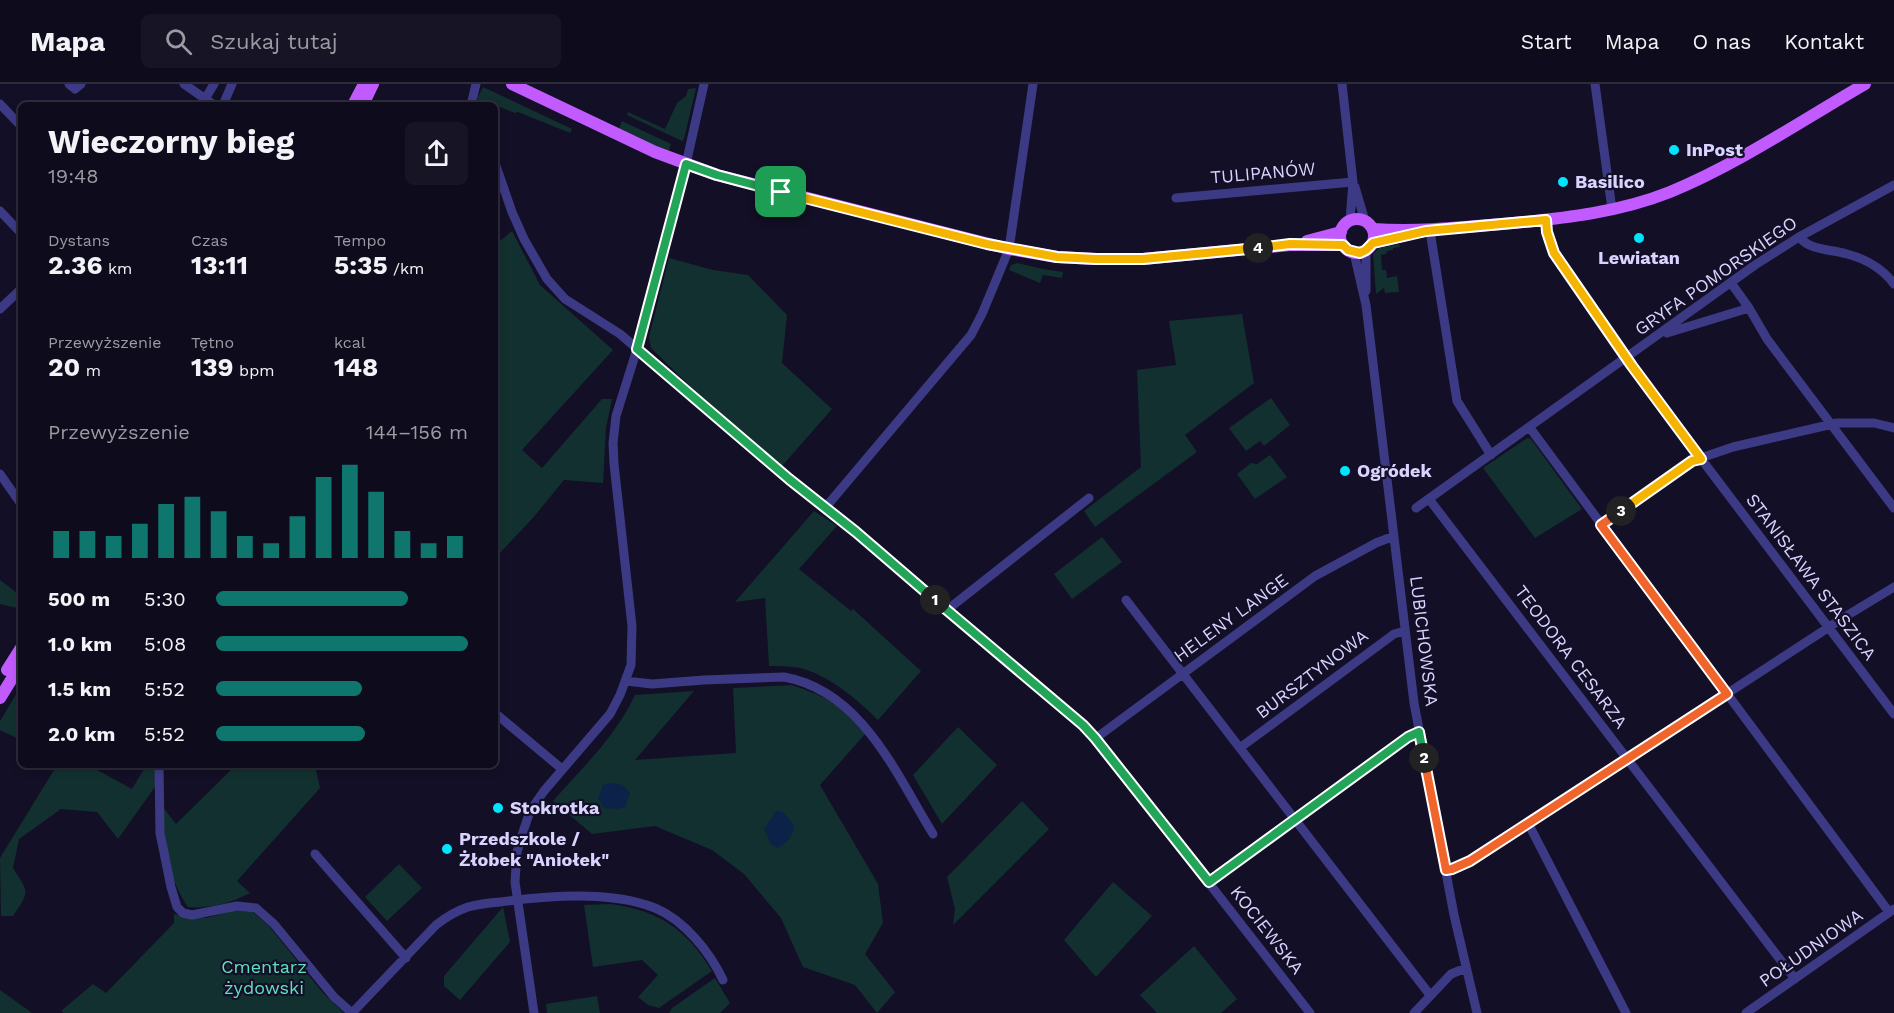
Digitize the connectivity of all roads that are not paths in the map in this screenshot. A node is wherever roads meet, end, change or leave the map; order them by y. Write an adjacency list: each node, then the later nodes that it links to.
1 (69, 84): 2 (street)
2 (81, 84)
3 (184, 84): 15 (street)
4 (214, 84): 15 (street)
5 (232, 84): 17 (street)
6 (364, 84): 18 (main road)
7 (373, 84): 19 (main road)
8 (476, 84): 20 (street)
9 (512, 84): 23 (main road)
10 (704, 84): 23 (street)
11 (1033, 84): 39 (street)
12 (1342, 84): 25 (street)
13 (1596, 84): 28 (street)
14 (1864, 84): 28 (main road)
15 (205, 99): 16 (street)
16 (209, 102)
17 (224, 102)
18 (355, 102)
19 (364, 102)
20 (472, 102)
21 (0, 104): 22 (street)
22 (18, 123)
23 (686, 164): 39 (main road); 48 (street)
24 (498, 171): 48 (street, KOCIEWSKA)
25 (1353, 182): 27 (street, TULIPANÓW); 30 (street); 32 (street)
26 (1894, 185): 36 (street, GRYFA POMORSKIEGO)
27 (1176, 198)
28 (1612, 209): 31 (main road)
29 (2, 214): 33 (street)
30 (1350, 220): 32 (main road); 35 (main road)
31 (1546, 220): 34 (main road); 49 (street, STANISŁAWA STASZICA)
32 (1369, 225): 34 (main road); 38 (main road)
33 (18, 230)
34 (1428, 231): 38 (main road); 53 (street)
35 (1341, 232): 37 (main road); 40 (main road)
36 (1799, 237): 41 (street, GRYFA POMORSKIEGO); 42 (street)
37 (1290, 244): 39 (main road); 40 (main road)
38 (1370, 247): 40 (main road); 44 (street, LUBICHOWSKA)
39 (1009, 249): 59 (street)
40 (1348, 249): 44 (street, LUBICHOWSKA)
41 (1731, 283): 45 (street); 47 (street, GRYFA POMORSKIEGO)
42 (1894, 284)
43 (18, 292): 46 (street)
44 (1366, 305): 63 (street, LUBICHOWSKA)
45 (1749, 308): 47 (street); 50 (street)
46 (0, 309)
47 (1659, 335): 49 (street, GRYFA POMORSKIEGO)
48 (637, 349): 59 (street, KOCIEWSKA); 72 (street)
49 (1627, 358): 51 (street, GRYFA POMORSKIEGO); 54 (street, STANISŁAWA STASZICA)
50 (1832, 424): 52 (street); 54 (street); 61 (street)
51 (1530, 428): 53 (street, GRYFA POMORSKIEGO); 62 (street)
52 (1894, 428)
53 (1491, 455): 57 (street, GRYFA POMORSKIEGO)
54 (1701, 459): 62 (street); 67 (street, STANISŁAWA STASZICA)
55 (0, 474): 58 (street)
56 (1089, 498): 66 (street)
57 (1429, 499): 60 (street, GRYFA POMORSKIEGO); 81 (street, TEODORA CESARZA)
58 (18, 500)
59 (825, 508): 66 (street, KOCIEWSKA)
60 (1416, 508)
61 (1894, 508)
62 (1601, 525): 74 (street)
63 (1394, 537): 68 (street, LUBICHOWSKA); 71 (street, HELENY LANGE)
64 (1894, 587): 67 (street)
65 (1126, 600): 71 (street)
66 (947, 610): 79 (street, KOCIEWSKA)
67 (1828, 627): 74 (street); 76 (street, STANISŁAWA STASZICA)
68 (1405, 631): 78 (street, LUBICHOWSKA); 80 (street, BURSZTYNOWA)
69 (18, 653): 73 (main road)
70 (18, 669): 75 (main road)
71 (1183, 673): 79 (street, HELENY LANGE); 80 (street)
72 (627, 681): 83 (street); 86 (street)
73 (0, 682)
74 (1727, 694): 81 (street); 91 (street)
75 (0, 698)
76 (1894, 714)
77 (498, 716): 83 (street)
78 (1419, 732): 84 (street); 88 (street, LUBICHOWSKA)
79 (1095, 738): 89 (street, KOCIEWSKA)
80 (1241, 747): 84 (street)
81 (1627, 758): 85 (street); 94 (street, TEODORA CESARZA)
82 (159, 768): 97 (street)
83 (562, 769): 90 (street)
84 (1295, 820): 89 (street); 96 (street)
85 (1528, 824): 88 (street); 102 (street)
86 (933, 834)
87 (315, 854): 92 (street)
88 (1446, 870): 93 (street, LUBICHOWSKA)
89 (1209, 882): 99 (street, KOCIEWSKA)
90 (518, 899): 92 (street); 95 (street); 98 (street)
91 (1892, 910): 94 (street, POŁUDNIOWA)
92 (406, 958): 97 (street)
93 (1466, 968): 96 (street); 101 (street, LUBICHOWSKA)
94 (1795, 979): 103 (street, POŁUDNIOWA)
95 (723, 980)
96 (1430, 995): 100 (street)
97 (352, 1013)
98 (534, 1013)
99 (1310, 1013)
100 (1414, 1013)
101 (1477, 1013)
102 (1626, 1013)
103 (1746, 1013)

